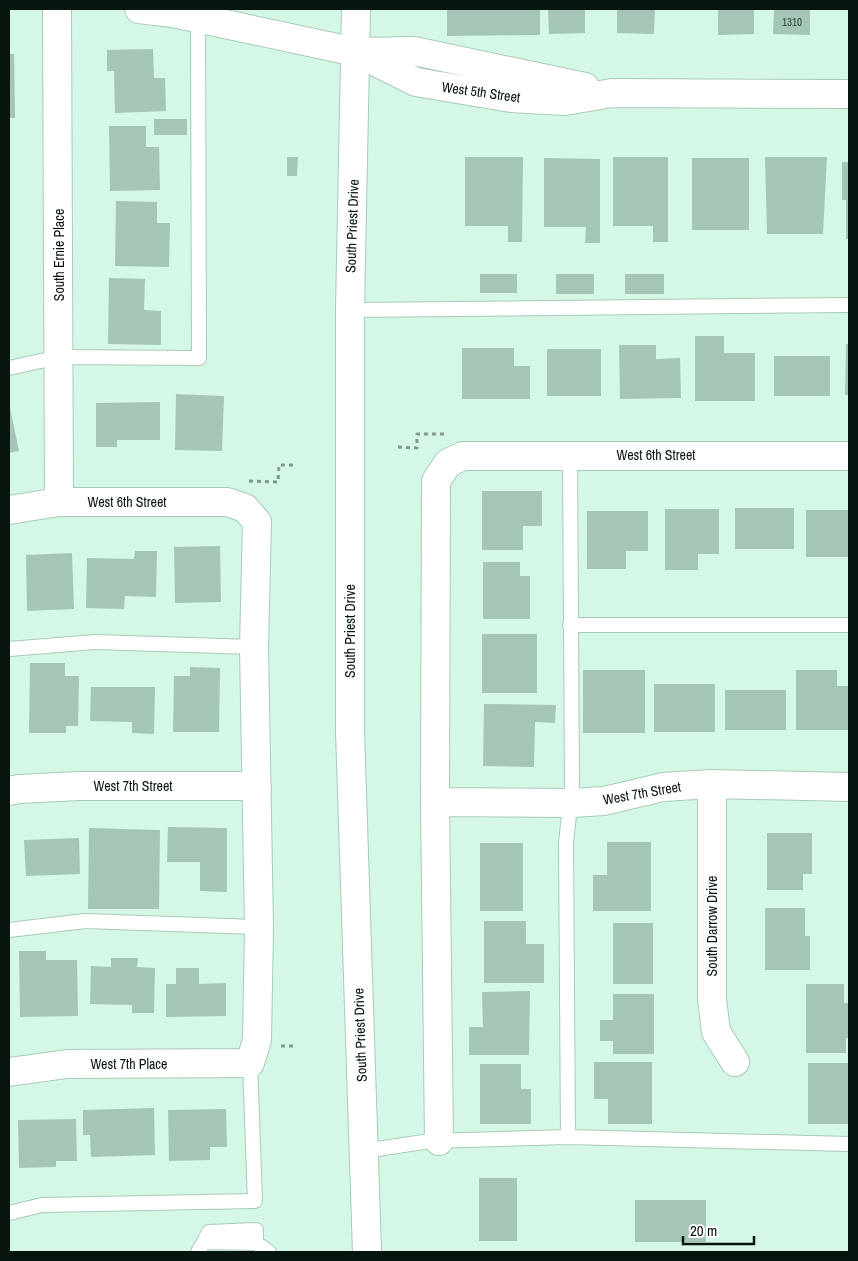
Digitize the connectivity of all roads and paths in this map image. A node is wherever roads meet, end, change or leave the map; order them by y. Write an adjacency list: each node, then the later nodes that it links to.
1 (57, 9): 9 (street, South Ernie Place)
2 (139, 9): 4 (street, West 5th Street)
3 (356, 9): 5 (street, South Priest Drive)
4 (198, 18): 5 (street, West 5th Street); 9 (lane)
5 (356, 52): 6 (street, West 5th Street); 8 (street, South Priest Drive)
6 (849, 94)
7 (849, 305): 8 (lane)
8 (350, 310): 37 (street, South Priest Drive)
9 (59, 357): 10 (lane); 17 (street, South Ernie Place)
10 (9, 368)
11 (457, 445): 12 (path); 13 (street, West 6th Street); 27 (street)
12 (398, 448)
13 (570, 455): 14 (street, West 6th Street); 19 (lane)
14 (849, 456)
15 (293, 465): 16 (path)
16 (240, 480)
17 (59, 502): 18 (street, West 6th Street); 21 (street, West 6th Street)
18 (9, 510)
19 (570, 625): 20 (lane); 28 (lane)
20 (849, 625)
21 (254, 647): 22 (lane); 24 (street)
22 (9, 649)
23 (712, 784): 26 (street, West 7th Street); 28 (street, West 7th Street); 31 (street, South Darrow Drive)
24 (257, 786): 25 (street, West 7th Street); 29 (street)
25 (9, 791)
26 (848, 792)
27 (435, 802): 28 (street, West 7th Street); 35 (street)
28 (572, 803): 34 (lane)
29 (259, 927): 30 (lane); 32 (street)
30 (9, 930)
31 (735, 1062)
32 (250, 1063): 33 (street, West 7th Place); 38 (lane)
33 (9, 1072)
34 (568, 1137): 35 (lane); 36 (lane)
35 (439, 1141): 37 (lane)
36 (849, 1144)
37 (364, 1151): 41 (street, South Priest Drive)
38 (9, 1213)
39 (201, 1247): 40 (lane)
40 (269, 1252)
41 (368, 1252)

